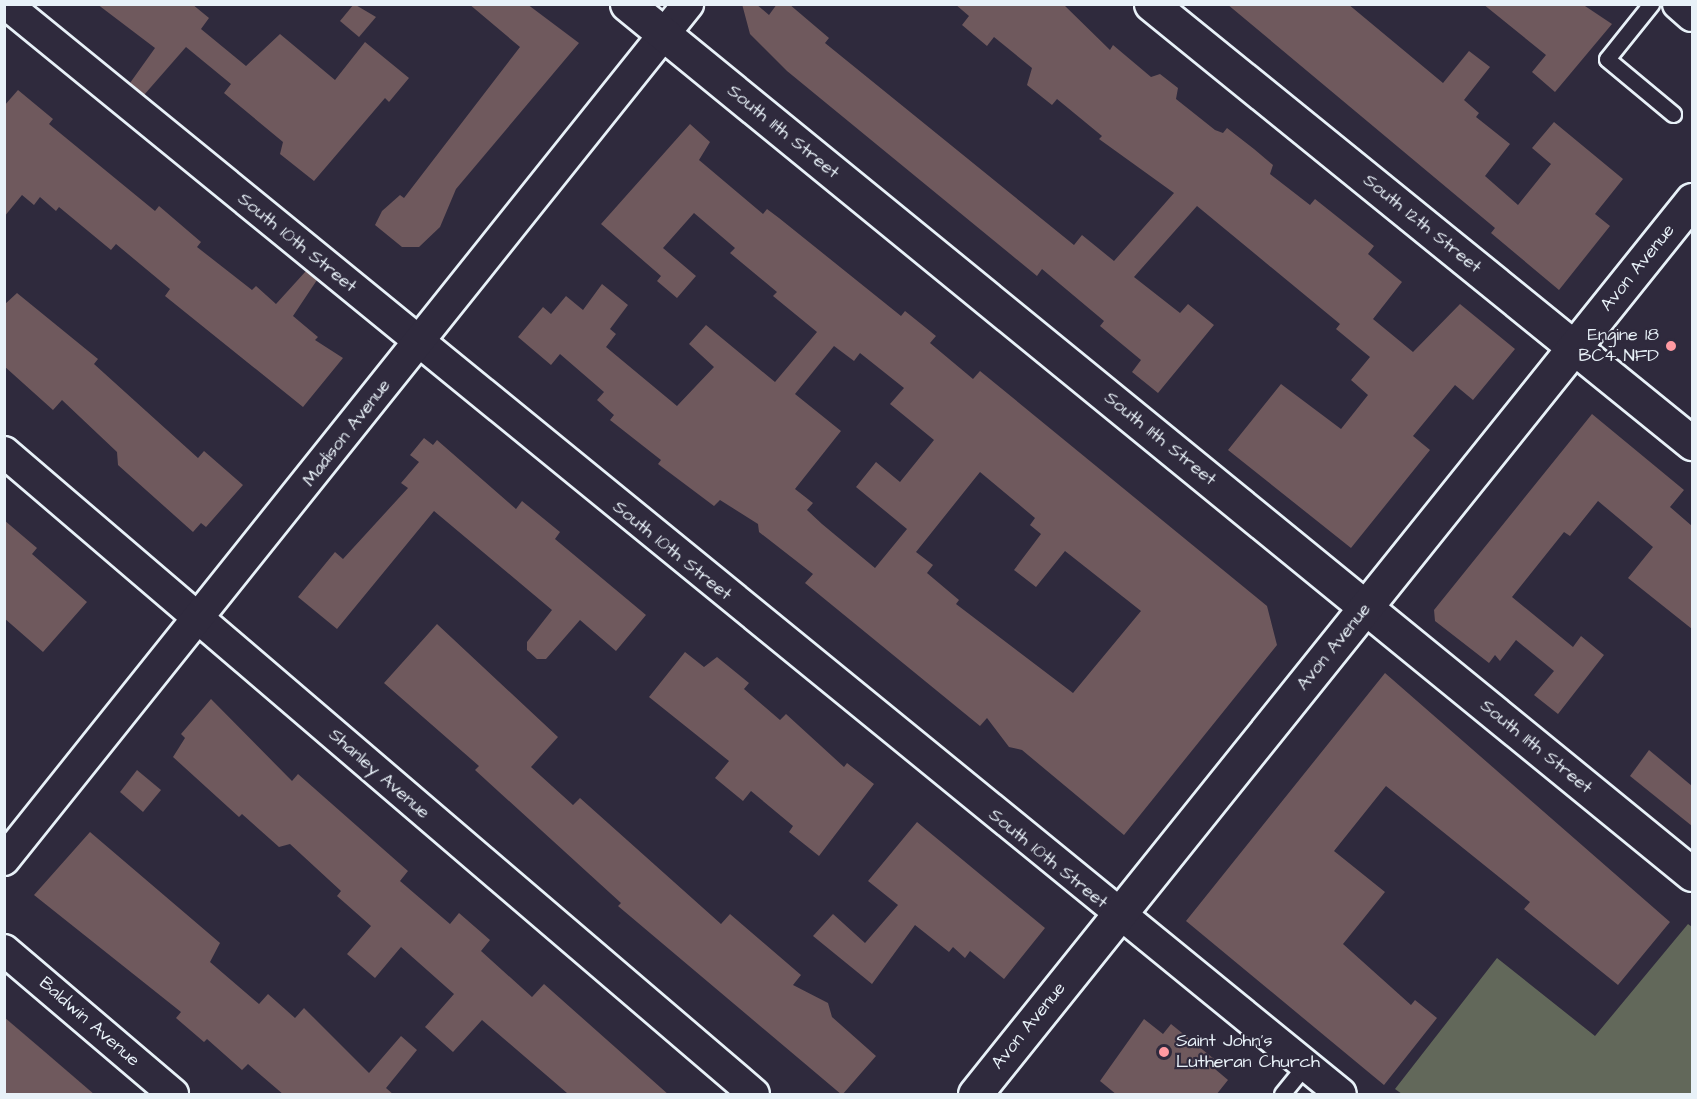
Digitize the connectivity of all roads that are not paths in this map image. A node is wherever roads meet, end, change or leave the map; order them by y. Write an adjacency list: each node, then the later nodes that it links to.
1 (6, 4): 11 (street, South 10th Street)
2 (627, 4): 8 (street, South 11th Street)
3 (688, 4): 8 (street, Madison Avenue)
4 (1151, 4): 12 (street, South 12th Street)
5 (1651, 4): 9 (lane)
6 (1678, 4): 7 (street)
7 (1692, 16)
8 (664, 35): 11 (street, Madison Avenue); 15 (street, South 11th Street)
9 (1673, 114)
10 (1692, 200): 12 (street, Avon Avenue)
11 (418, 342): 16 (street, Madison Avenue); 19 (street, South 10th Street)
12 (1574, 347): 13 (street, South 12th Street); 15 (street, Avon Avenue)
13 (1692, 443)
14 (4, 452): 16 (street, Shanley Avenue)
15 (1366, 607): 18 (street, South 11th Street); 19 (street, Avon Avenue)
16 (198, 619): 17 (street, Madison Avenue); 23 (street, Shanley Avenue)
17 (4, 860)
18 (1692, 874)
19 (1118, 916): 21 (street, South 10th Street); 24 (street, Avon Avenue)
20 (4, 950): 22 (street, Baldwin Avenue)
21 (1305, 1066): 25 (lane); 26 (street, South 10th Street)
22 (173, 1095)
23 (754, 1095)
24 (975, 1095)
25 (1282, 1095)
26 (1341, 1095)

